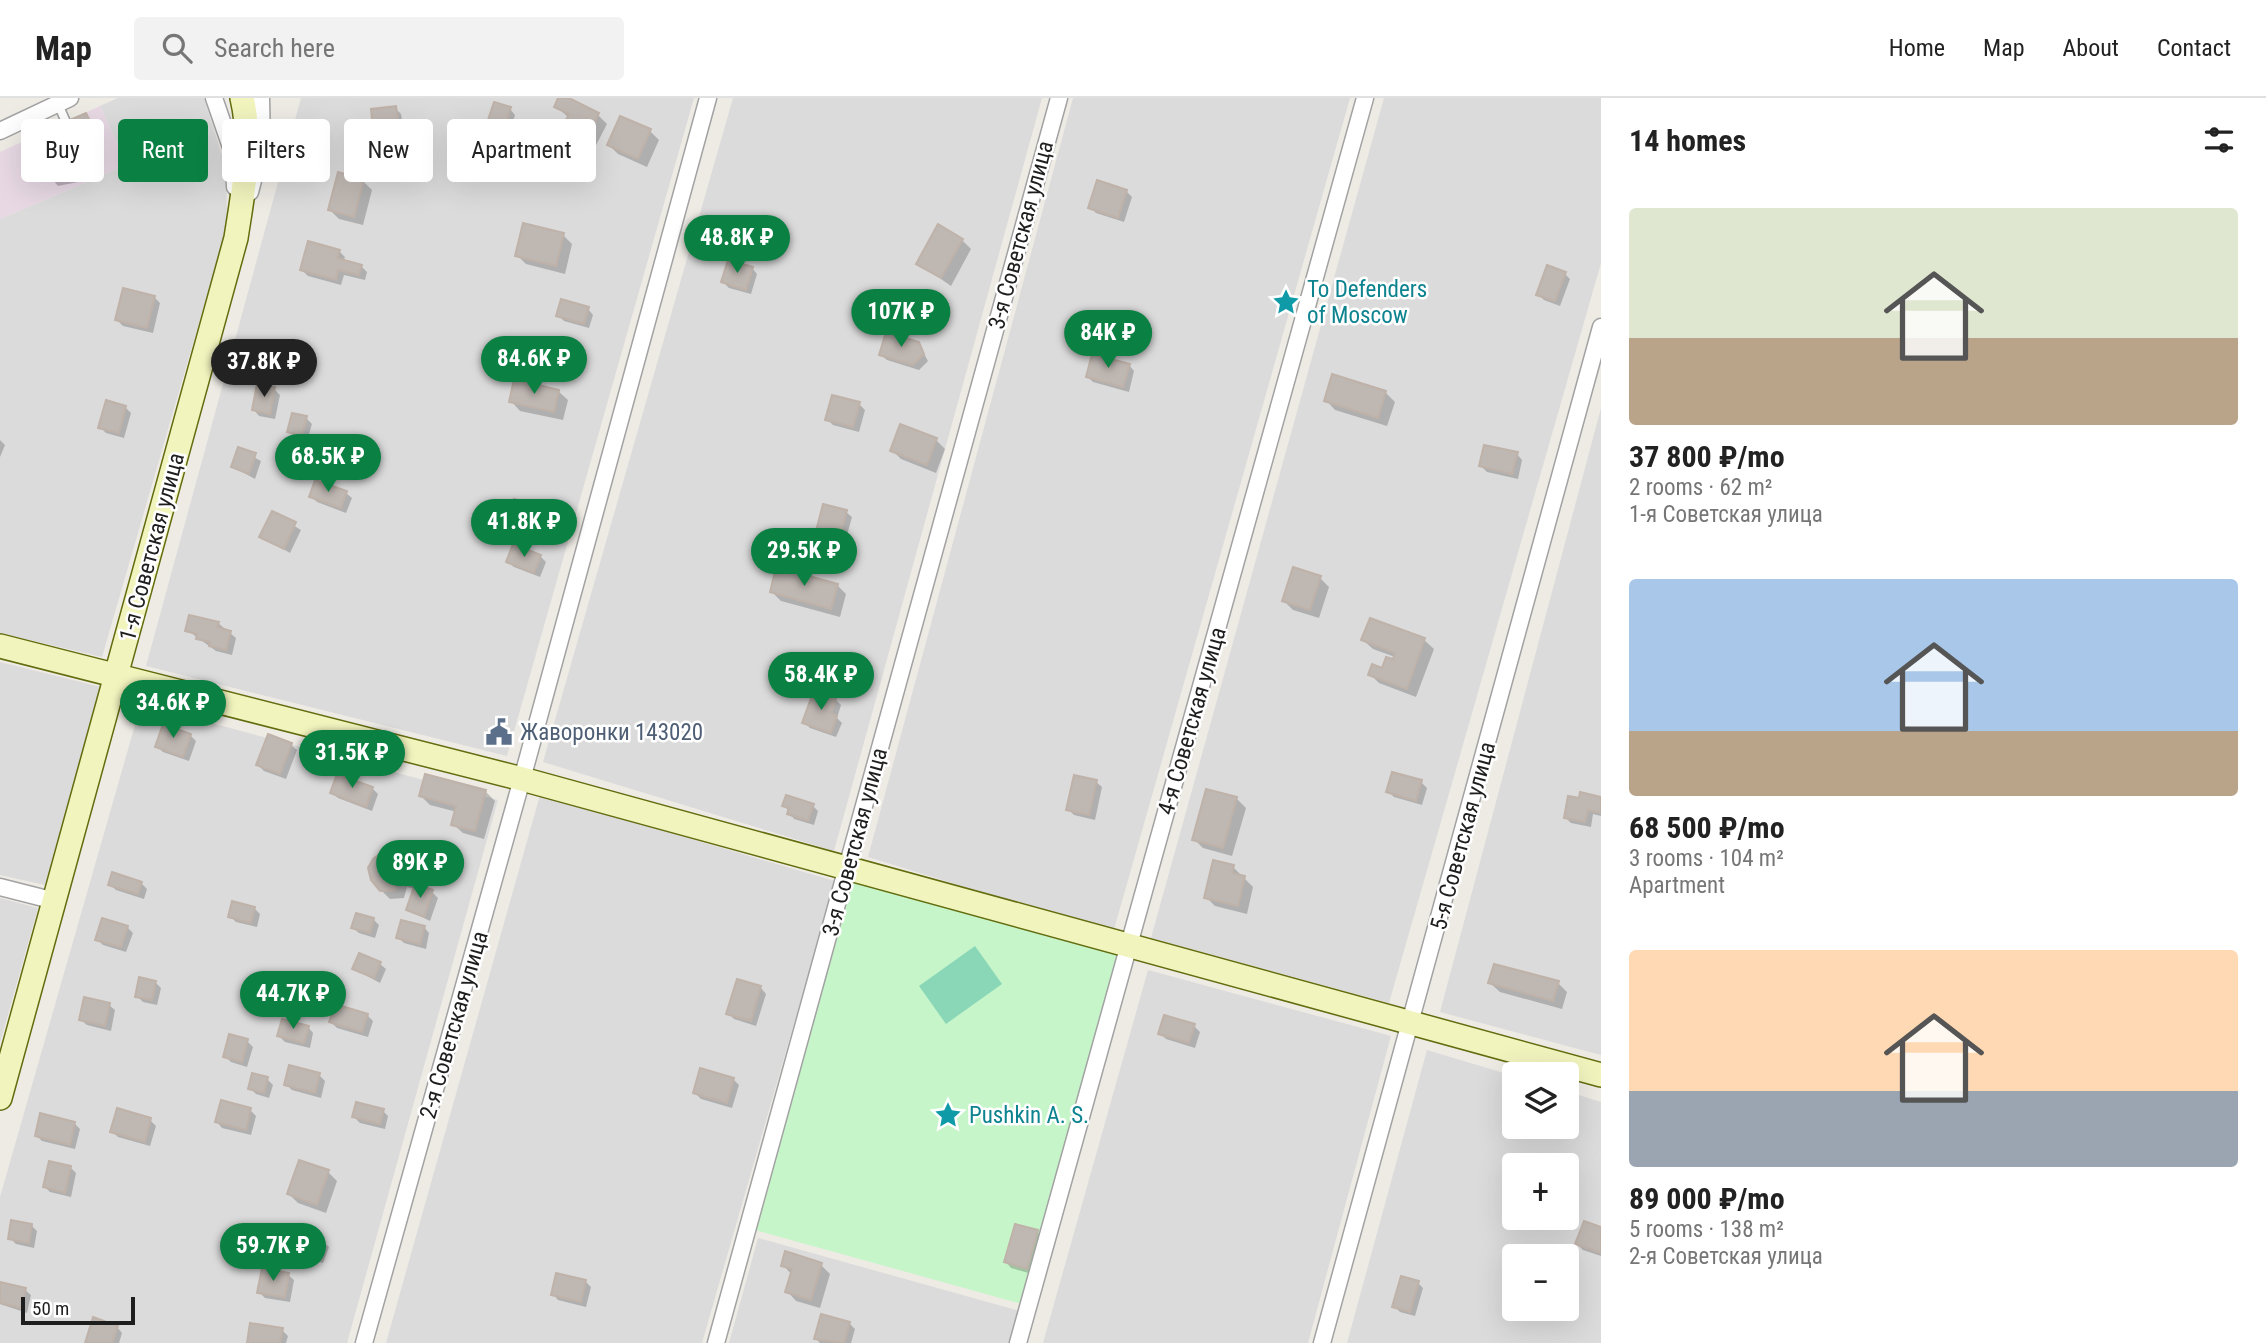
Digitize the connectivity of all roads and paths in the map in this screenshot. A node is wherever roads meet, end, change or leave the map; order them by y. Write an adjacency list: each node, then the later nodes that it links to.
1 (214, 98): 10 (street)
2 (242, 98): 10 (street, 1-я Советская улица)
3 (261, 98): 10 (street)
4 (708, 98): 14 (street, 2-я Советская улица)
5 (1059, 98): 15 (street, 3-я Советская улица)
6 (1365, 98): 18 (street, 4-я Советская улица)
7 (64, 101): 8 (lane); 9 (street)
8 (69, 119)
9 (0, 131)
10 (236, 238): 13 (street, 1-я Советская улица)
11 (1601, 327): 19 (street, 5-я Советская улица)
12 (0, 646): 13 (street)
13 (117, 676): 14 (street); 17 (street, 1-я Советская улица)
14 (523, 779): 15 (street); 22 (street, 2-я Советская улица)
15 (848, 871): 18 (street); 23 (street, 3-я Советская улица)
16 (0, 887): 17 (street)
17 (55, 901): 21 (street, 1-я Советская улица)
18 (1129, 947): 19 (street); 24 (street, 4-я Советская улица)
19 (1412, 1024): 20 (street); 25 (street, 5-я Советская улица)
20 (1601, 1075)
21 (0, 1098)
22 (364, 1343)
23 (716, 1343)
24 (1018, 1343)
25 (1322, 1343)

